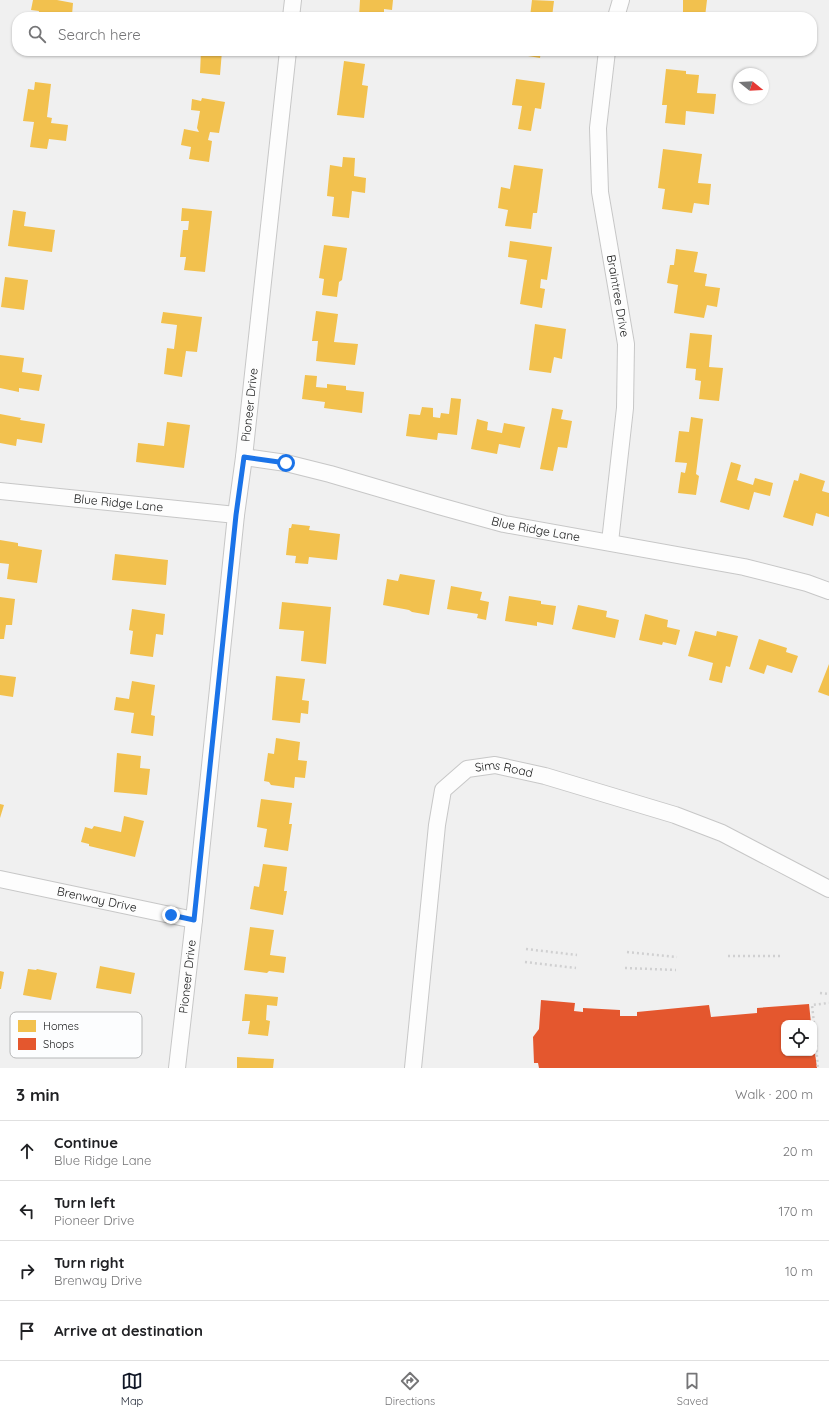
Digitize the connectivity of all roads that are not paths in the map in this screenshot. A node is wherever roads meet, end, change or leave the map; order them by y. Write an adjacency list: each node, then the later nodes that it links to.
1 (293, 0): 3 (street)
2 (621, 0): 4 (street)
3 (292, 12)
4 (617, 12)
5 (287, 56): 7 (street, Pioneer Drive)
6 (606, 56): 10 (street, Braintree Drive)
7 (244, 457): 9 (street, Pioneer Drive); 10 (street, Blue Ridge Lane)
8 (0, 491): 9 (street, Blue Ridge Lane)
9 (236, 515): 14 (street, Pioneer Drive)
10 (610, 542): 11 (street, Blue Ridge Lane)
11 (829, 591)
12 (0, 879): 14 (street, Brenway Drive)
13 (829, 889): 16 (street, Sims Road)
14 (194, 920): 15 (street, Pioneer Drive)
15 (177, 1068)
16 (413, 1068)

